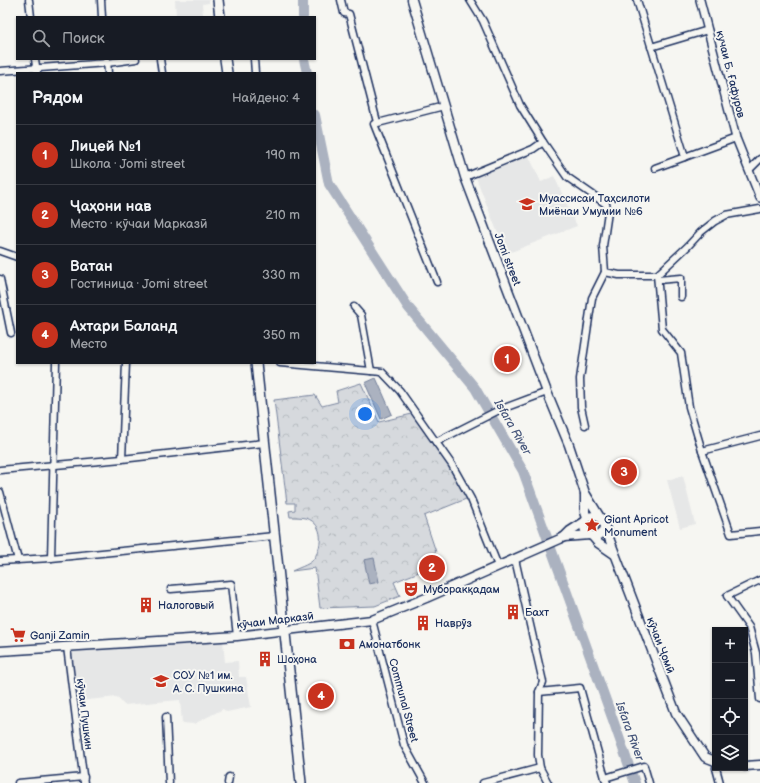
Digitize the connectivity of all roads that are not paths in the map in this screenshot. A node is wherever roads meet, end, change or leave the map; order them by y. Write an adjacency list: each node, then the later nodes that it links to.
1 (29, 0): 9 (street)
2 (101, 0): 10 (street)
3 (218, 0): 11 (main road)
4 (341, 0): 27 (street)
5 (412, 0): 26 (main road, Jomi street)
6 (470, 0): 29 (street)
7 (637, 0): 13 (street)
8 (700, 0): 12 (street, кучаи Б. Ғафуров)
9 (31, 16)
10 (102, 16)
11 (220, 16)
12 (708, 30): 13 (street); 28 (street, кучаи Б. Ғафуров)
13 (651, 47): 30 (street)
14 (35, 60): 21 (street)
15 (122, 60): 19 (street)
16 (160, 60): 23 (street)
17 (225, 60): 24 (main road)
18 (254, 60): 25 (street)
19 (107, 61): 21 (street); 22 (street)
20 (0, 71): 21 (street)
21 (36, 71)
22 (108, 72)
23 (162, 72)
24 (226, 72)
25 (255, 72)
26 (444, 106): 27 (street); 34 (main road, Jomi street)
27 (377, 122): 42 (street)
28 (736, 138): 30 (street); 33 (street, кучаи Б. Ғафуров)
29 (543, 142): 34 (street); 39 (street)
30 (685, 157): 32 (street)
31 (760, 159): 33 (street)
32 (655, 168)
33 (749, 170): 35 (street, кучаи Б. Ғафуров)
34 (465, 177): 51 (main road, Jomi street)
35 (760, 196)
36 (760, 209): 40 (street)
37 (0, 251): 38 (street)
38 (16, 257)
39 (605, 272): 40 (street); 52 (street)
40 (657, 278): 43 (street); 56 (street)
41 (0, 281): 45 (street)
42 (437, 282)
43 (681, 297)
44 (354, 306): 50 (street)
45 (11, 333)
46 (56, 364): 58 (street)
47 (126, 364): 57 (street)
48 (256, 364): 55 (main road)
49 (306, 364): 50 (street)
50 (371, 371): 54 (street)
51 (547, 392): 54 (street); 61 (main road, Jomi street)
52 (585, 425)
53 (760, 436): 56 (street)
54 (436, 442): 73 (street)
55 (264, 443): 57 (street); 66 (main road)
56 (702, 451): 64 (street)
57 (122, 459): 58 (street)
58 (52, 465): 59 (street); 69 (street)
59 (0, 470)
60 (0, 492): 71 (street)
61 (585, 493): 62 (main road); 63 (main road, Jomi street)
62 (586, 520): 63 (main road); 65 (main road); 67 (main road)
63 (602, 522): 65 (main road); 68 (main road, кӯчаи Ҷомӣ)
64 (760, 531)
65 (591, 535): 67 (main road); 68 (main road)
66 (274, 536): 69 (street); 77 (main road)
67 (562, 538): 70 (main road, кӯчаи Марказӣ)
68 (615, 555): 84 (main road, кӯчаи Ҷомӣ)
69 (51, 558): 71 (street)
70 (515, 559): 73 (main road, кӯчаи Марказӣ); 81 (street)
71 (18, 560): 72 (street)
72 (0, 561)
73 (498, 566): 76 (main road, кӯчаи Марказӣ)
74 (760, 580): 82 (street)
75 (171, 589): 78 (street)
76 (372, 620): 77 (main road, кӯчаи Марказӣ); 94 (street, Communal Street)
77 (285, 629): 78 (main road, кӯчаи Марказӣ); 93 (main road)
78 (237, 636): 79 (main road, кӯчаи Марказӣ)
79 (67, 647): 80 (main road, кӯчаи Марказӣ); 90 (street, кӯчаи Пушкин)
80 (0, 651)
81 (539, 692): 87 (street); 89 (street)
82 (760, 699)
83 (166, 717): 92 (street)
84 (712, 760)
85 (760, 765): 86 (main road)
86 (748, 766)
87 (540, 768): 95 (street); 96 (street)
88 (717, 771): 98 (street)
89 (608, 779): 97 (street)
90 (84, 780): 91 (street)
91 (18, 783)
92 (169, 783)
93 (301, 783)
94 (424, 783)
95 (483, 783)
96 (548, 783)
97 (650, 783)
98 (720, 783)

